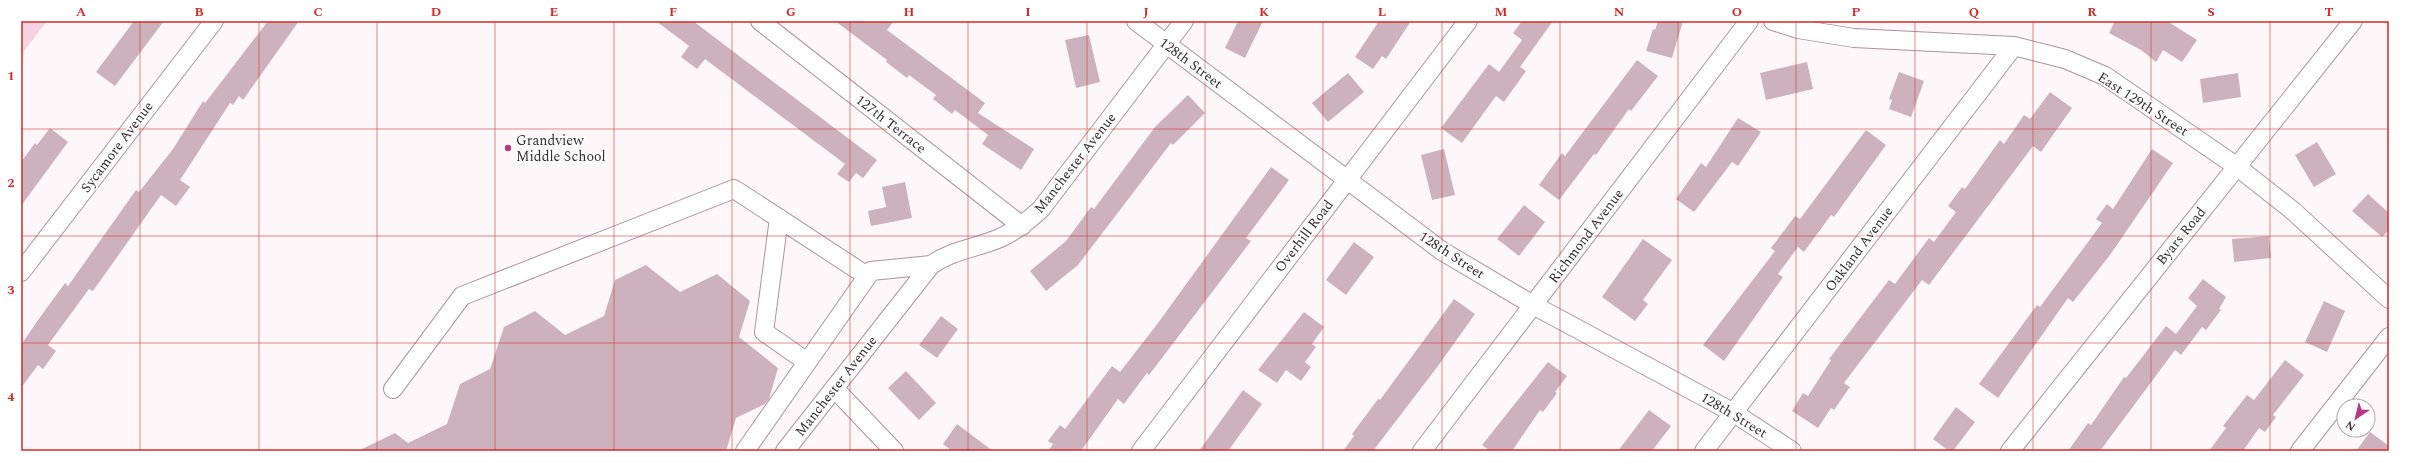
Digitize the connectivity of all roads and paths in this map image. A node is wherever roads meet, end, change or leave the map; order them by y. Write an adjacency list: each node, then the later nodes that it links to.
1 (214, 21): 16 (street, Sycamore Avenue)
2 (760, 21): 14 (street, 127th Terrace)
3 (1136, 21): 9 (street, 128th Street)
4 (1184, 21): 9 (street, Manchester Avenue)
5 (1468, 21): 12 (street, Overhill Road)
6 (1749, 21): 19 (street, Richmond Avenue)
7 (1773, 21): 10 (street, East 129th Street)
8 (2353, 21): 11 (street, Byars Road)
9 (1166, 44): 12 (street, 128th Street); 14 (street, Manchester Avenue)
10 (2014, 46): 11 (street, East 129th Street); 24 (street, Oakland Avenue)
11 (2236, 166): 18 (street, East 129th Street); 32 (street, Byars Road)
12 (1346, 181): 19 (street, 128th Street); 28 (street, Overhill Road)
13 (779, 218): 17 (street); 21 (street); 23 (street)
14 (1022, 226): 15 (street, Manchester Avenue)
15 (931, 265): 17 (street); 22 (street, Manchester Avenue)
16 (21, 272)
17 (867, 276): 21 (street)
18 (2389, 299)
19 (1533, 305): 24 (street, 128th Street); 29 (street, Richmond Avenue)
20 (2389, 337): 33 (street)
21 (807, 362): 25 (street)
22 (834, 388): 26 (street, Manchester Avenue); 27 (street)
23 (393, 389)
24 (1734, 413): 30 (street, Oakland Avenue); 31 (street, 128th Street)
25 (745, 451)
26 (785, 451)
27 (894, 451)
28 (1141, 451)
29 (1422, 451)
30 (1704, 451)
31 (1792, 451)
32 (2010, 451)
33 (2300, 451)

